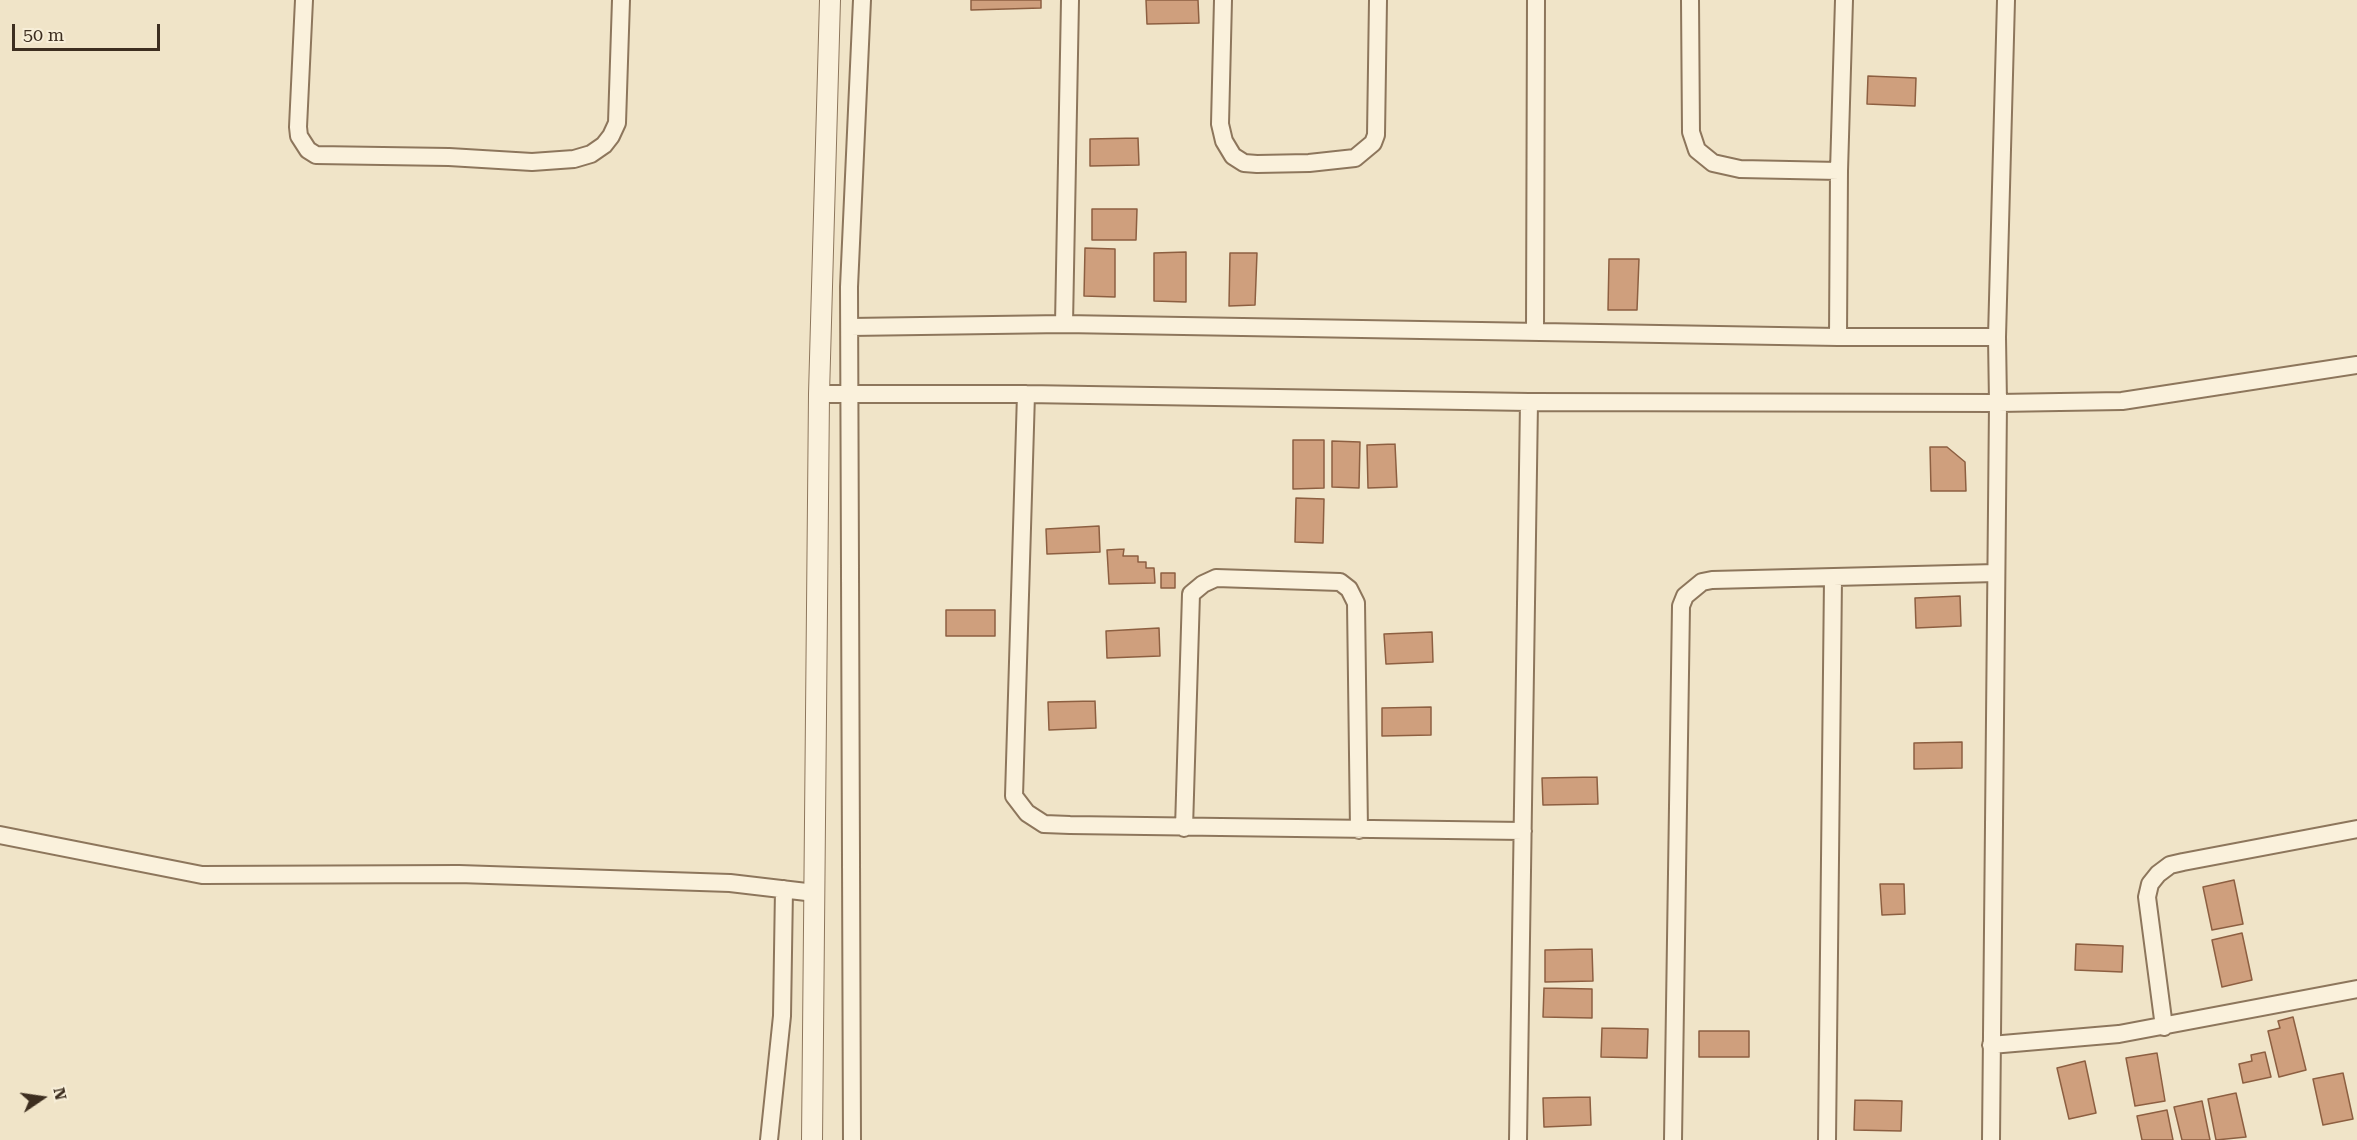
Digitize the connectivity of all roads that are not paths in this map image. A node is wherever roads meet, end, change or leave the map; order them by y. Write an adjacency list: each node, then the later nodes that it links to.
1 (304, 0): 2 (street)
2 (621, 0)
3 (830, 0): 20 (street)
4 (862, 0): 14 (street)
5 (1070, 0): 13 (street)
6 (1223, 0): 7 (street)
7 (1378, 0)
8 (1536, 0): 15 (street)
9 (1690, 0): 12 (street)
10 (1844, 0): 12 (street)
11 (2006, 0): 17 (street)
12 (1839, 171): 16 (street)
13 (1064, 324): 14 (street); 15 (street)
14 (850, 327): 19 (street)
15 (1535, 332): 16 (street)
16 (1838, 337): 17 (street)
17 (1997, 337): 23 (street)
18 (2357, 365): 23 (street)
19 (851, 393): 20 (street); 21 (street); 38 (street)
20 (819, 394): 32 (street)
21 (1026, 394): 22 (street); 26 (street)
22 (1529, 402): 23 (street); 29 (street)
23 (1998, 403): 24 (street)
24 (1996, 573): 25 (street); 35 (street)
25 (1833, 578): 40 (street); 41 (street)
26 (1184, 828): 28 (street); 28 (street)
27 (2357, 829): 34 (street)
28 (1359, 830): 29 (street)
29 (1523, 831): 39 (street)
30 (0, 835): 31 (street)
31 (784, 889): 32 (street); 36 (street)
32 (815, 893): 37 (street)
33 (2357, 989): 34 (street)
34 (2164, 1027): 35 (street)
35 (1991, 1045): 42 (street)
36 (770, 1140)
37 (812, 1140)
38 (852, 1140)
39 (1518, 1140)
40 (1672, 1140)
41 (1827, 1140)
42 (1991, 1140)

